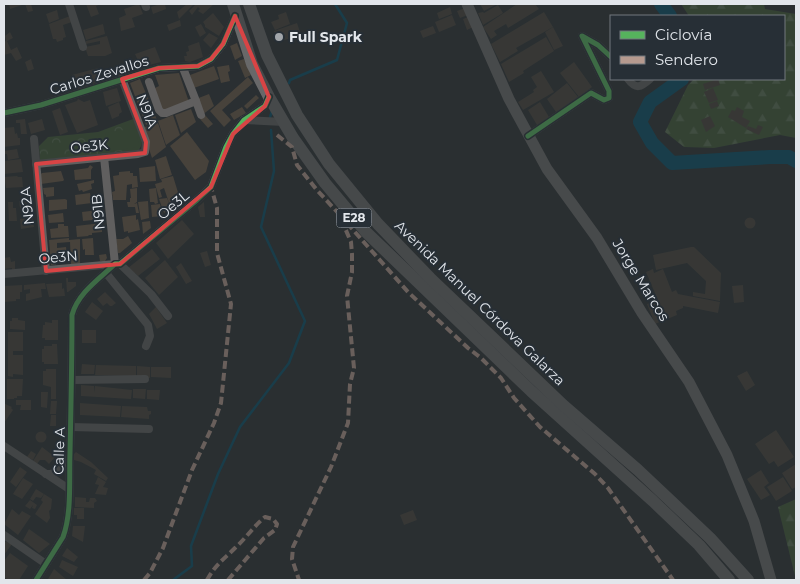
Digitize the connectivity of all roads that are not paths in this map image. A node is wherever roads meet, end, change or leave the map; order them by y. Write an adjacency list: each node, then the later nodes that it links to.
1 (70, 4): 5 (street)
2 (249, 4): 32 (main road, Avenida Manuel Córdova Galarza / E28)
3 (467, 4): 18 (main road, Jorge Marcos)
4 (234, 10): 7 (street, Carlos Zevallos); 12 (main road, Avenida Manuel Córdova Galarza / E28)
5 (83, 47)
6 (610, 56): 18 (street)
7 (182, 68): 8 (street, Carlos Zevallos); 13 (street)
8 (122, 79): 14 (street, Carlos Zevallos); 20 (street, N91A)
9 (629, 80): 10 (street)
10 (649, 80)
11 (149, 82): 13 (street)
12 (269, 97): 16 (street, Oe3L); 17 (main road, Avenida Manuel Córdova Galarza / E28)
13 (196, 101): 15 (street)
14 (4, 113)
15 (201, 115)
16 (244, 120): 17 (street); 23 (street, Oe3L)
17 (284, 122): 32 (main road, Avenida Manuel Córdova Galarza / E28)
18 (528, 136): 44 (main road, Jorge Marcos)
19 (34, 138): 22 (street, N92A)
20 (145, 152): 21 (street, Oe3K)
21 (104, 157): 22 (street, Oe3K); 23 (street, N91B)
22 (36, 164): 24 (street, N92A)
23 (118, 264): 24 (street, Oe3N); 25 (street, Oe3L); 28 (street)
24 (46, 271): 26 (street, Oe3N)
25 (106, 272): 27 (street, Oe3L); 29 (street)
26 (4, 274)
27 (72, 315): 31 (street, Calle A)
28 (168, 316)
29 (146, 346)
30 (145, 379): 31 (street)
31 (72, 380): 33 (street, Calle A)
32 (535, 386): 42 (main road, Avenida Manuel Córdova Galarza / E28); 43 (main road, Avenida Manuel Córdova Galarza / E28)
33 (71, 426): 34 (street); 36 (street, Calle A)
34 (149, 428)
35 (4, 446): 37 (street)
36 (70, 451): 37 (street); 38 (street, Calle A)
37 (46, 474): 38 (street)
38 (69, 489): 40 (street, Calle A)
39 (4, 535): 40 (street)
40 (46, 564): 41 (street, Calle A)
41 (36, 580)
42 (729, 580)
43 (748, 580)
44 (771, 580)

